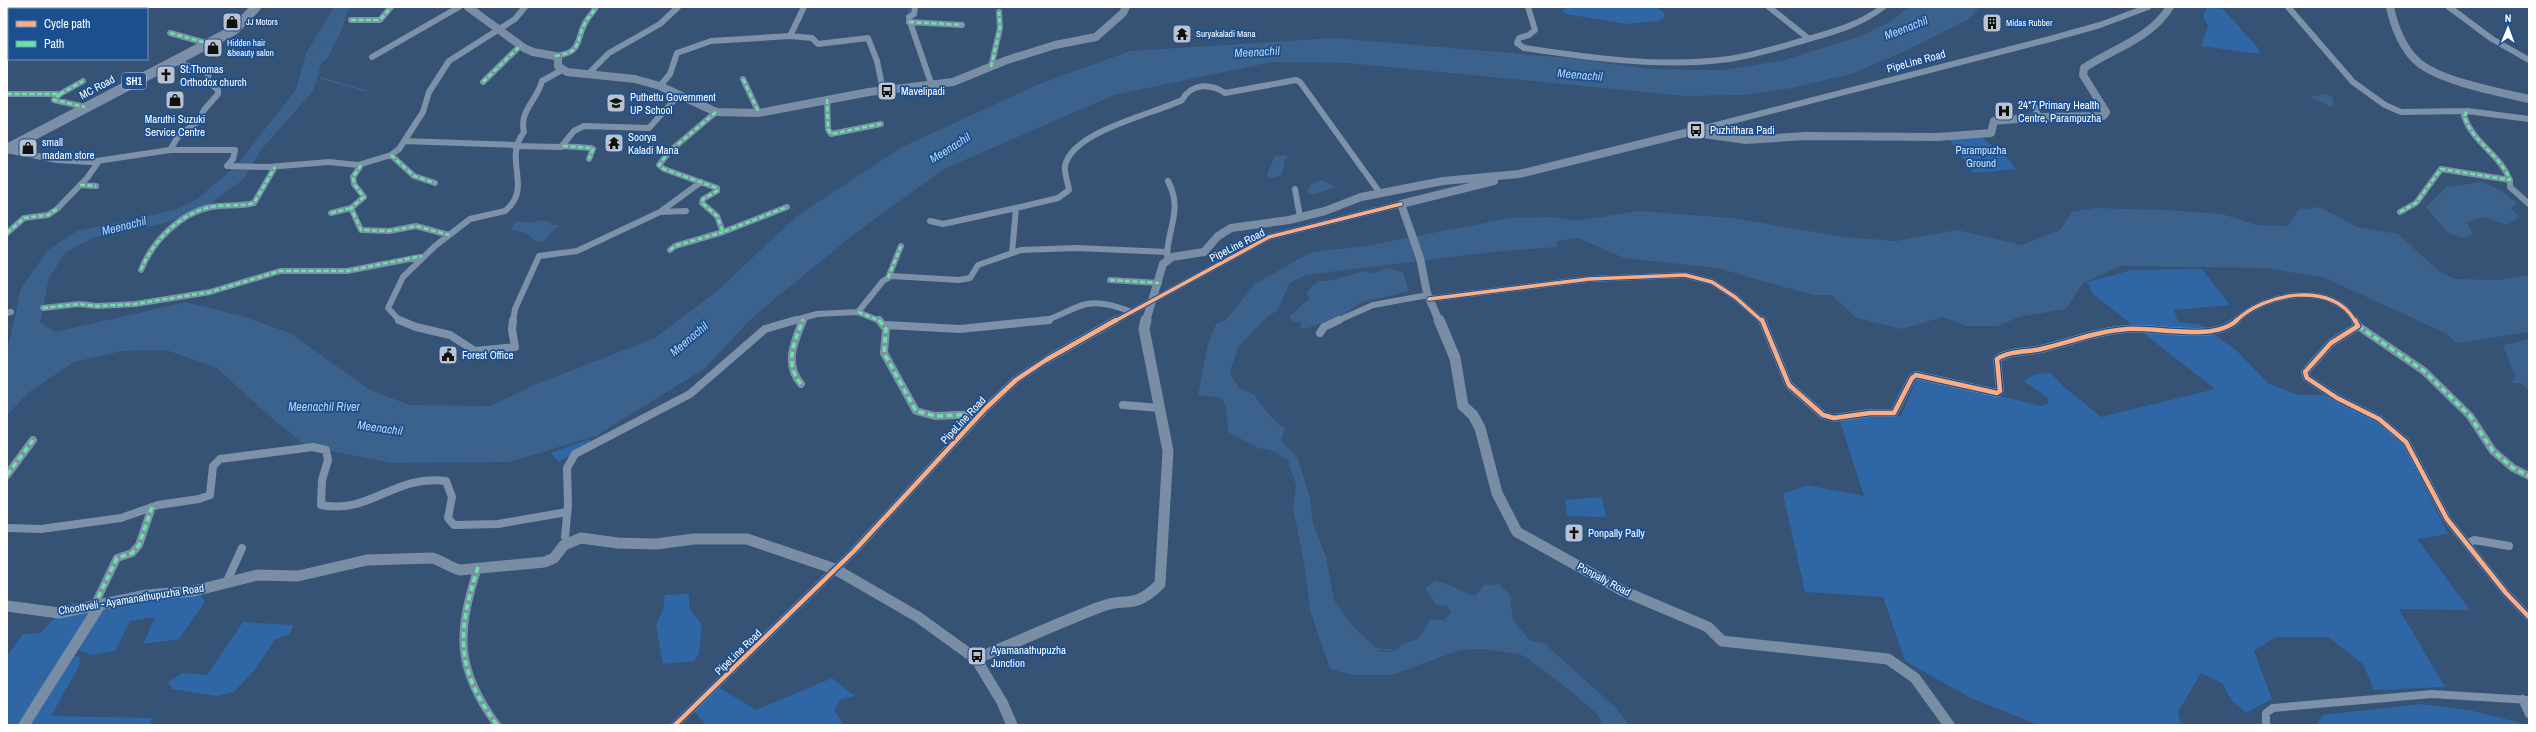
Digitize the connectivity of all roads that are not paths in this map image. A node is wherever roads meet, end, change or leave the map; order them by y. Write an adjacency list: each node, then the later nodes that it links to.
1 (249, 7): 2 (street)
2 (256, 7): 28 (main road, MC Road / SH1)
3 (391, 7): 22 (street)
4 (459, 7): 31 (street)
5 (468, 7): 24 (main road)
6 (525, 7): 24 (street)
7 (596, 7): 30 (street)
8 (678, 7): 36 (street)
9 (804, 7): 26 (street)
10 (915, 7): 21 (street)
11 (1126, 7): 34 (main road)
12 (1528, 7): 27 (street)
13 (1769, 7): 27 (street)
14 (1883, 7): 27 (street)
15 (2148, 7): 56 (street, PipeLine Road)
16 (2170, 7): 53 (main road)
17 (2288, 7): 50 (street)
18 (2390, 7): 47 (main road)
19 (2449, 7): 32 (street)
20 (999, 12): 34 (street)
21 (911, 18): 23 (street); 40 (street)
22 (351, 20)
23 (962, 25)
24 (501, 28): 29 (main road); 57 (street)
25 (170, 33): 28 (street)
26 (790, 36): 41 (street); 42 (street)
27 (1809, 39)
28 (210, 44): 33 (main road, MC Road / SH1)
29 (520, 45): 30 (main road); 39 (street)
30 (555, 56): 35 (main road)
31 (372, 57)
32 (2529, 60)
33 (174, 61): 49 (main road, MC Road / SH1); 61 (street)
34 (992, 68): 40 (main road)
35 (562, 70): 36 (main road); 58 (street)
36 (587, 75): 41 (main road)
37 (743, 79): 52 (street)
38 (83, 81): 44 (street)
39 (483, 82)
40 (931, 83): 42 (main road)
41 (660, 86): 45 (main road)
42 (883, 90): 46 (main road)
43 (7, 94): 44 (street)
44 (60, 94): 49 (street)
45 (678, 96): 51 (main road); 59 (street)
46 (827, 99): 52 (main road); 55 (street)
47 (2529, 99)
48 (2033, 103): 53 (street)
49 (85, 107): 60 (main road, MC Road / SH1)
50 (2467, 111): 54 (street); 68 (street)
51 (716, 112): 52 (main road); 70 (street)
52 (759, 113)
53 (2039, 117): 56 (main road)
54 (2529, 119)
55 (881, 124)
56 (1689, 132): 67 (main road)
57 (404, 141): 58 (street); 62 (street)
58 (515, 145): 59 (street); 89 (street)
59 (563, 146): 63 (street)
60 (7, 150): 64 (street)
61 (170, 150): 64 (street); 66 (street)
62 (391, 155): 65 (street); 71 (street)
63 (589, 159)
64 (99, 161): 72 (street)
65 (361, 165): 66 (street); 79 (street)
66 (275, 167): 95 (street)
67 (1519, 174): 75 (main road); 76 (main road, PipeLine Road)
68 (2510, 180): 77 (street); 83 (street)
69 (1168, 181): 94 (street)
70 (700, 182): 82 (street); 87 (street)
71 (434, 183)
72 (80, 185): 73 (street); 88 (street)
73 (96, 186)
74 (1295, 189): 85 (street)
75 (1380, 193): 80 (street); 85 (main road)
76 (1401, 204): 99 (main road, Ponpally Road); 100 (street, PipeLine Road)
77 (2529, 204)
78 (786, 207): 87 (street)
79 (351, 208): 84 (street); 89 (street)
80 (1016, 208): 86 (street); 92 (street)
81 (686, 211): 82 (street)
82 (660, 212): 93 (street)
83 (2400, 212)
84 (331, 213)
85 (1300, 217): 94 (main road)
86 (930, 222)
87 (723, 232): 91 (street)
88 (7, 233)
89 (449, 235): 93 (street)
90 (901, 246): 96 (street)
91 (670, 250)
92 (1012, 253): 94 (street); 96 (street)
93 (422, 256): 101 (street)
94 (1167, 256): 98 (main road)
95 (141, 270)
96 (888, 278): 102 (street)
97 (1110, 280): 98 (street)
98 (1159, 283): 100 (main road)
99 (1428, 297): 106 (street); 107 (street); 135 (main road, Ponpally Road)
100 (1155, 298): 103 (street, PipeLine Road); 110 (main road)
101 (43, 308)
102 (858, 312): 104 (street); 105 (street)
103 (1132, 312): 105 (street); 111 (street, PipeLine Road)
104 (803, 319): 108 (street); 116 (street)
105 (886, 325): 111 (street)
106 (2358, 326): 114 (street); 119 (street)
107 (1320, 333)
108 (801, 384)
109 (1123, 405): 110 (street)
110 (1160, 408): 128 (main road)
111 (981, 414): 123 (street, PipeLine Road)
112 (33, 440): 113 (street)
113 (7, 475)
114 (2529, 476)
115 (152, 507): 116 (street); 117 (street); 125 (street)
116 (567, 512): 118 (street)
117 (7, 528)
118 (568, 543): 122 (main road, Choottveli - Ayamanathupuzha Road); 123 (main road)
119 (2467, 544): 120 (street); 127 (street)
120 (2509, 546)
121 (242, 548): 124 (street)
122 (478, 567): 124 (main road, Choottveli - Ayamanathupuzha Road); 132 (street)
123 (835, 569): 128 (main road); 133 (street, PipeLine Road)
124 (227, 581): 125 (main road, Choottveli - Ayamanathupuzha Road)
125 (97, 605): 126 (main road, Choottveli - Ayamanathupuzha Road); 131 (main road)
126 (7, 606)
127 (2529, 617)
128 (976, 659): 134 (main road)
129 (2525, 700): 130 (street); 136 (street)
130 (2529, 714)
131 (24, 725)
132 (497, 725)
133 (676, 725)
134 (1012, 725)
135 (1950, 725)
136 (2266, 725)

